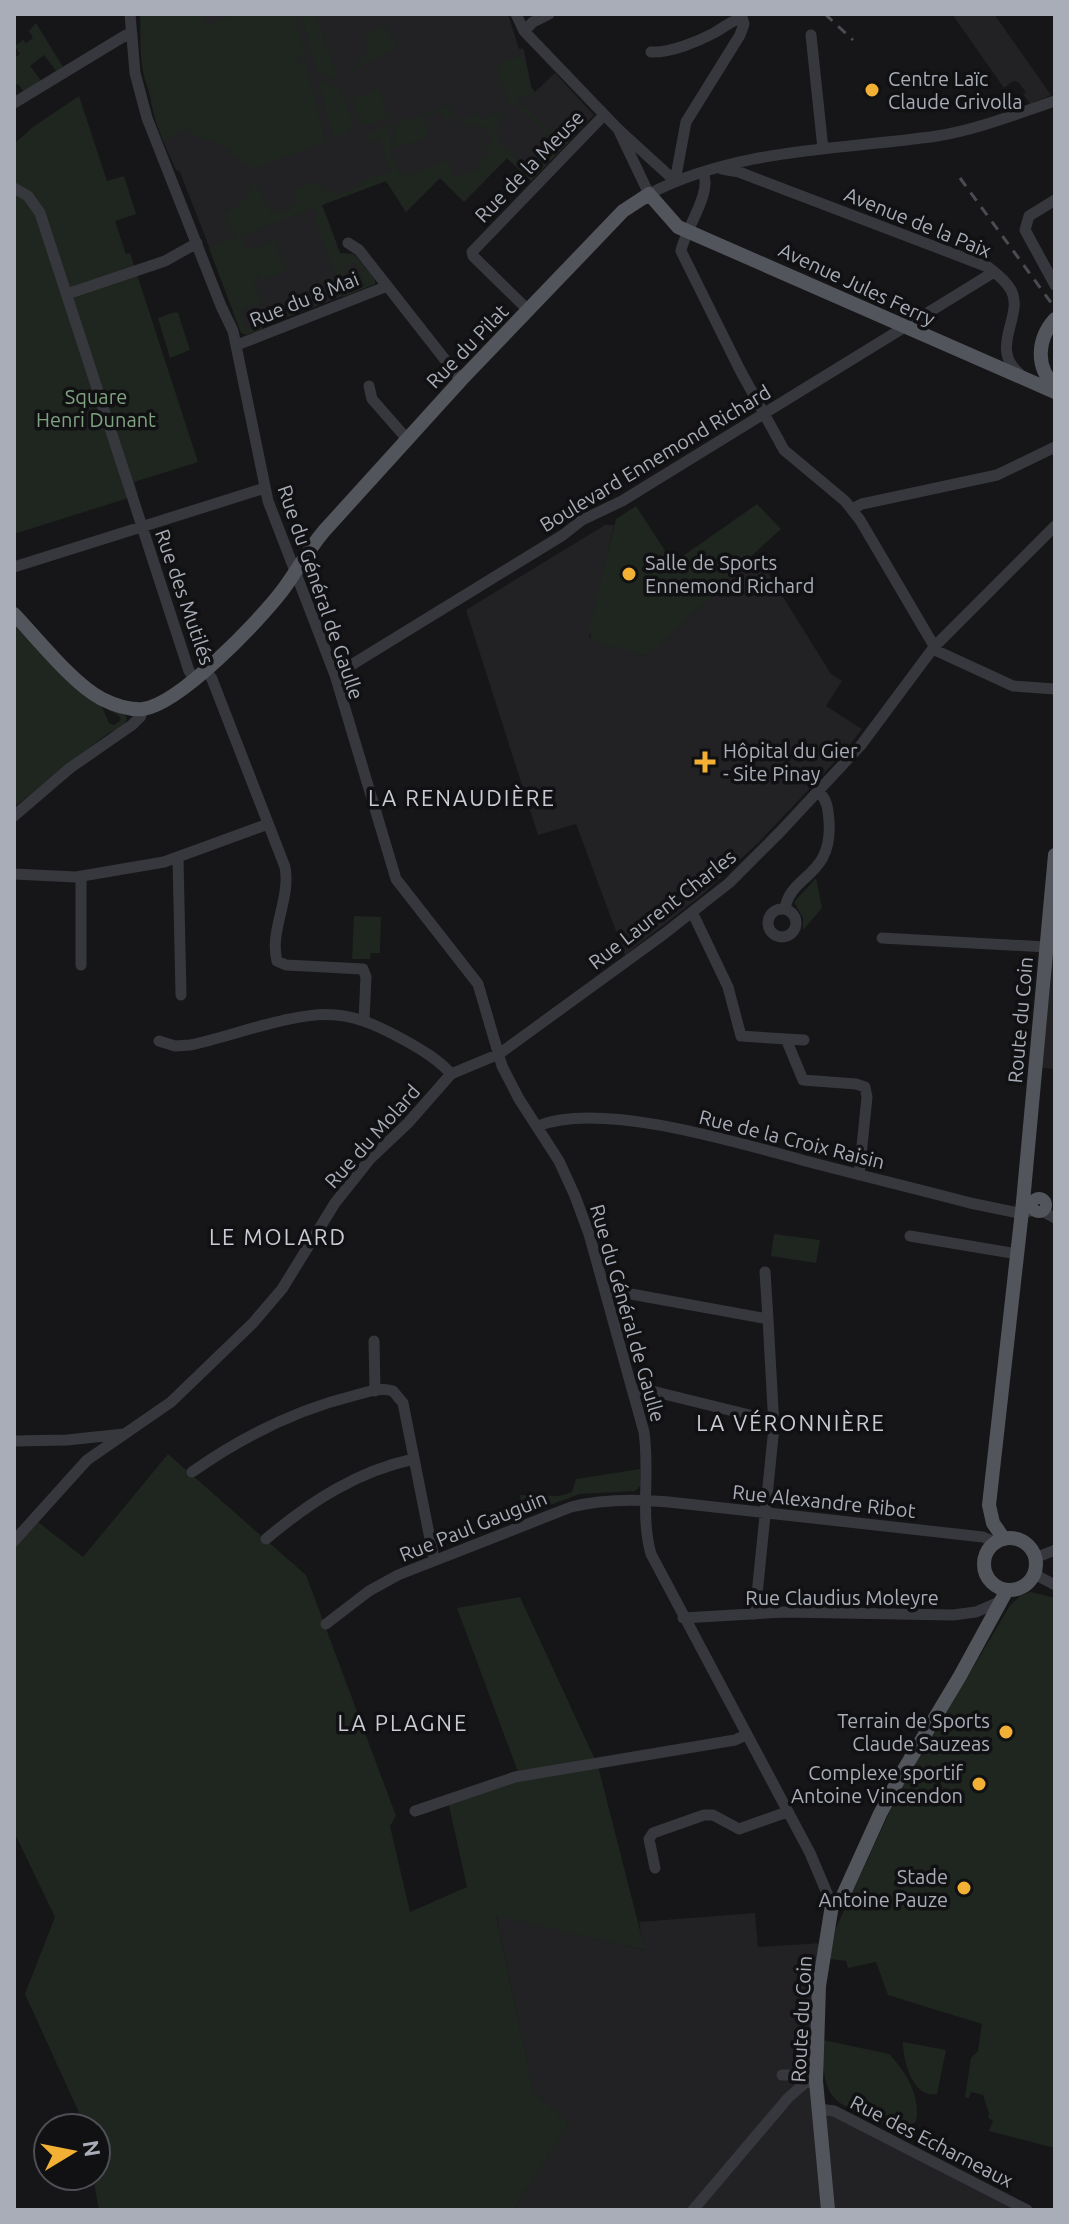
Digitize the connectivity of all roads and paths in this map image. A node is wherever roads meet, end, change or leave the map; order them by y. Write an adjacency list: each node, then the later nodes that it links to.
1 (130, 14): 6 (street, Rue du Général de Gaulle)
2 (516, 14): 5 (street)
3 (549, 14): 5 (street)
4 (742, 16): 8 (street); 16 (street)
5 (524, 31): 11 (street)
6 (132, 34): 10 (street); 21 (street, Rue du Général de Gaulle)
7 (811, 35): 13 (street)
8 (651, 52)
9 (1055, 101): 13 (street, Rue du Pilat)
10 (14, 103)
11 (604, 115): 12 (street); 27 (street, Rue de la Meuse)
12 (618, 129): 16 (street); 18 (street)
13 (823, 149): 14 (street, Rue du Pilat)
14 (719, 168): 15 (street, Rue du Pilat); 23 (street, Avenue de la Paix)
15 (703, 173): 16 (street, Rue du Pilat); 20 (street)
16 (675, 181): 18 (street, Rue du Pilat)
17 (14, 188): 26 (street, Rue des Mutilés)
18 (649, 194): 20 (main road, Avenue Jules Ferry); 27 (main road, Rue du Pilat)
19 (1055, 200): 24 (street)
20 (688, 231): 29 (main road, Avenue Jules Ferry); 38 (street)
21 (197, 243): 26 (street); 31 (street, Rue du Général de Gaulle)
22 (348, 243): 25 (street, Rue du 8 Mai)
23 (994, 272): 29 (street, Boulevard Ennemond Richard); 30 (street, Avenue de la Paix)
24 (1055, 285)
25 (385, 287): 31 (street, Rue du 8 Mai); 35 (street, Rue du 8 Mai)
26 (67, 294): 43 (street, Rue des Mutilés)
27 (529, 311): 35 (main road, Rue du Pilat)
28 (1055, 319): 33 (main road)
29 (906, 327): 32 (main road, Avenue Jules Ferry); 38 (street, Boulevard Ennemond Richard)
30 (1007, 335): 32 (street); 34 (street, Avenue de la Paix)
31 (237, 345): 41 (street, Rue du Général de Gaulle)
32 (959, 352): 34 (main road, Avenue Jules Ferry)
33 (1043, 370): 34 (main road); 37 (main road)
34 (1016, 374): 37 (main road, Avenue Jules Ferry)
35 (461, 380): 39 (main road, Rue du Pilat)
36 (369, 386): 39 (street)
37 (1055, 389)
38 (763, 414): 42 (street); 50 (street, Boulevard Ennemond Richard)
39 (407, 439): 46 (main road, Rue du Pilat)
40 (1055, 447): 42 (street)
41 (265, 488): 43 (street); 46 (street, Rue du Général de Gaulle)
42 (852, 509): 48 (street)
43 (142, 526): 45 (street); 49 (street, Rue des Mutilés)
44 (1055, 526): 48 (street, Rue Laurent Charles)
45 (14, 567)
46 (296, 569): 49 (main road, Rue du Pilat); 50 (street, Rue du Général de Gaulle)
47 (14, 614): 52 (main road)
48 (934, 647): 51 (street); 53 (street, Rue Laurent Charles)
49 (200, 674): 52 (main road, Rue du Pilat); 55 (street, Rue des Mutilés)
50 (335, 675): 70 (street, Rue du Général de Gaulle)
51 (1055, 689)
52 (141, 709): 54 (street)
53 (819, 792): 60 (street); 70 (street, Rue Laurent Charles)
54 (14, 816)
55 (268, 824): 57 (street); 66 (street, Rue des Mutilés)
56 (1055, 855): 63 (main road, Route du Coin)
57 (178, 858): 59 (street); 65 (street)
58 (14, 874): 59 (street)
59 (81, 876): 64 (street)
60 (785, 909)
61 (695, 918): 67 (street)
62 (882, 938): 63 (street)
63 (1046, 947): 74 (main road, Route du Coin)
64 (81, 965)
65 (181, 995)
66 (364, 1020): 69 (street); 71 (street)
67 (786, 1039): 68 (street); 73 (street)
68 (804, 1040)
69 (159, 1041)
70 (499, 1054): 71 (street, Rue du Molard); 72 (street, Rue du Général de Gaulle)
71 (451, 1074): 84 (street, Rue du Molard)
72 (538, 1126): 73 (street, Rue de la Croix Raisin); 78 (street, Rue du Général de Gaulle)
73 (859, 1175): 74 (street, Rue de la Croix Raisin)
74 (1038, 1210): 76 (main road)
75 (910, 1236): 76 (street)
76 (1018, 1254): 92 (main road)
77 (765, 1272): 79 (street)
78 (607, 1294): 79 (street); 81 (street, Rue du Général de Gaulle)
79 (768, 1319): 83 (street)
80 (374, 1341): 82 (street)
81 (634, 1390): 83 (street); 88 (street, Rue du Général de Gaulle)
82 (375, 1391): 86 (street); 87 (street)
83 (774, 1421): 89 (street)
84 (124, 1434): 85 (street); 91 (street, Rue du Molard)
85 (14, 1441)
86 (414, 1459): 90 (street); 95 (street)
87 (192, 1472)
88 (647, 1500): 89 (street, Rue Alexandre Ribot); 95 (street, Rue Paul Gauguin); 100 (street, Rue du Général de Gaulle)
89 (765, 1513): 92 (street, Rue Alexandre Ribot); 99 (street)
90 (266, 1539)
91 (14, 1541)
92 (1000, 1541): 94 (main road); 98 (main road)
93 (1055, 1550): 94 (street)
94 (1035, 1558): 96 (main road)
95 (434, 1559): 101 (street, Rue Paul Gauguin)
96 (1034, 1574): 97 (street); 98 (main road)
97 (1055, 1585)
98 (1003, 1596): 99 (street, Rue Claudius Moleyre); 106 (main road, Route du Coin)
99 (755, 1614): 100 (street, Rue Claudius Moleyre)
100 (683, 1618): 102 (street, Rue du Général de Gaulle)
101 (326, 1624)
102 (746, 1735): 103 (street); 104 (street, Rue du Général de Gaulle)
103 (415, 1811)
104 (787, 1812): 105 (street); 106 (street, Rue du Général de Gaulle)
105 (655, 1868)
106 (832, 1905): 108 (main road, Route du Coin)
107 (782, 2075): 108 (street)
108 (809, 2083): 109 (main road, Route du Coin); 110 (street)
109 (819, 2109): 111 (main road, Route du Coin); 112 (street, Rue des Echarneaux)
110 (693, 2210)
111 (828, 2210)
112 (1027, 2210)

